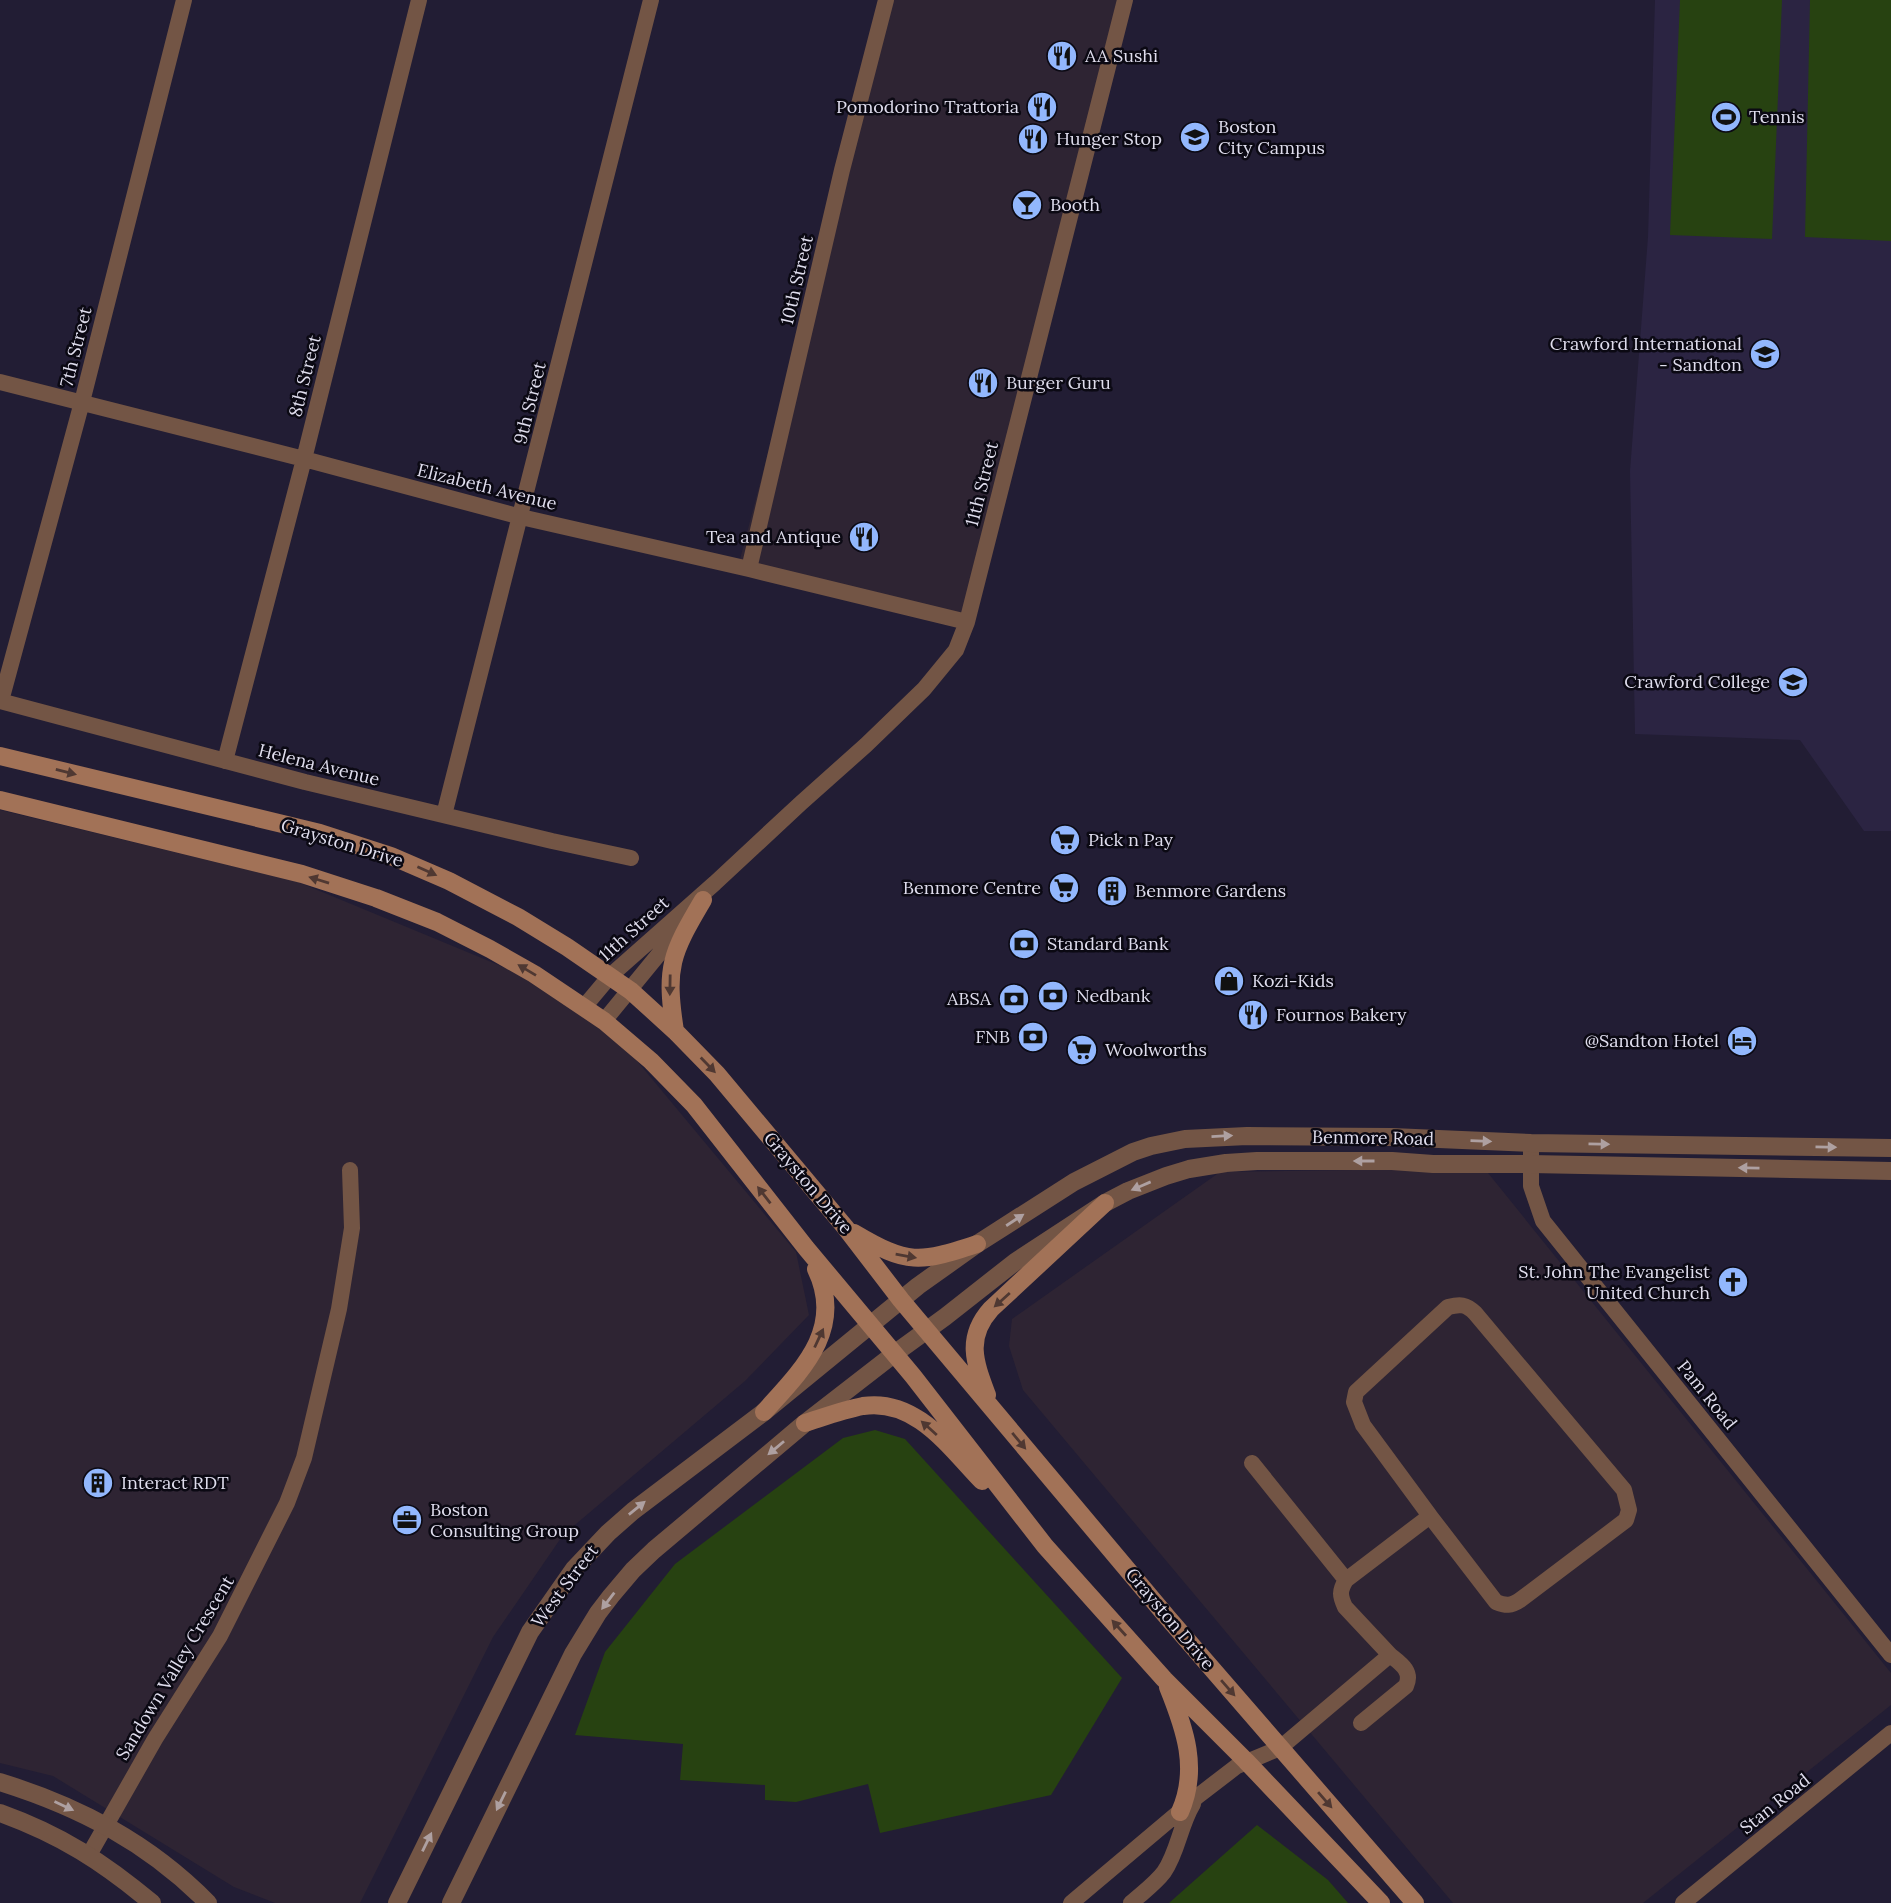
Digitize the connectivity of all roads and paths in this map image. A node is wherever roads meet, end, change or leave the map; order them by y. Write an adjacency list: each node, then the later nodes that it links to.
1 (184, 0): 7 (street, 7th Street)
2 (419, 0): 8 (street, 8th Street)
3 (652, 0): 9 (street, 9th Street)
4 (886, 0): 10 (street, 10th Street)
5 (1125, 0): 11 (street, 11th Street)
6 (0, 382): 7 (street, Elizabeth Avenue)
7 (82, 402): 8 (street, Elizabeth Avenue); 12 (street, 7th Street)
8 (304, 458): 9 (street, Elizabeth Avenue); 14 (street, 8th Street)
9 (521, 517): 10 (street, Elizabeth Avenue); 16 (street, 9th Street)
10 (749, 569): 11 (street, Elizabeth Avenue)
11 (967, 622): 18 (street, 11th Street)
12 (0, 701): 14 (street, Helena Avenue)
13 (0, 756): 20 (main road, Grayston Drive, one-way to 20)
14 (225, 761): 16 (street, Helena Avenue)
15 (0, 800): 22 (main road, one-way to 15)
16 (444, 815): 17 (street, Helena Avenue)
17 (631, 858)
18 (715, 883): 19 (street, 11th Street); 20 (street, 11th Street)
19 (703, 900): 21 (street, 11th Street); 24 (main road, one-way to 24)
20 (610, 976): 21 (main road, Grayston Drive); 22 (street, 11th Street)
21 (631, 990): 23 (street, 11th Street); 24 (main road, Grayston Drive)
22 (584, 1007): 23 (main road)
23 (604, 1021): 33 (main road, one-way to 23)
24 (675, 1031): 31 (main road, Grayston Drive, one-way to 31)
25 (1531, 1143): 26 (street, Benmore Road, one-way to 26); 27 (street, Pam Road); 32 (street, Benmore Road, one-way to 25)
26 (1891, 1148)
27 (1530, 1164): 29 (street, Benmore Road, one-way to 27); 30 (street, Benmore Road, one-way to 30); 46 (street, Pam Road)
28 (350, 1170): 56 (street, Sandown Valley Crescent)
29 (1891, 1171)
30 (1105, 1203): 36 (street, Benmore Road); 38 (main road, one-way to 38)
31 (845, 1227): 32 (main road, one-way to 32); 34 (main road, Grayston Drive)
32 (977, 1244): 34 (street, Benmore Road)
33 (806, 1248): 35 (main road); 39 (main road, one-way to 33)
34 (901, 1300): 35 (street, Benmore Road); 36 (main road, Grayston Drive)
35 (870, 1325): 37 (main road); 39 (street, West Street)
36 (927, 1330): 37 (street, Benmore Road); 38 (main road, Grayston Drive)
37 (894, 1354): 40 (street); 43 (main road)
38 (993, 1410): 50 (main road, Grayston Drive, one-way to 50)
39 (764, 1412): 60 (street, West Street, one-way to 39)
40 (805, 1423): 43 (main road, one-way to 40); 61 (street, one-way to 61)
41 (1252, 1463): 44 (street)
42 (1430, 1516): 42 (street); 44 (street)
43 (1045, 1546): 47 (main road, one-way to 43)
44 (1346, 1580): 45 (street)
45 (1390, 1655): 48 (street); 50 (street)
46 (1891, 1655)
47 (1164, 1679): 51 (main road); 54 (main road)
48 (1361, 1723)
49 (1891, 1733): 66 (street, Stan Road)
50 (1280, 1748): 51 (street); 65 (main road, Grayston Drive, one-way to 65)
51 (1246, 1761): 53 (street); 64 (main road)
52 (0, 1782): 56 (street, one-way to 56)
53 (1198, 1796): 54 (street); 63 (street)
54 (1180, 1812): 62 (street)
55 (0, 1813): 57 (street)
56 (107, 1825): 57 (street, Sandown Valley Crescent); 59 (street)
57 (89, 1855): 58 (street)
58 (152, 1903)
59 (208, 1903)
60 (397, 1903)
61 (451, 1903)
62 (1071, 1903)
63 (1131, 1903)
64 (1381, 1903)
65 (1415, 1903)
66 (1683, 1903)

